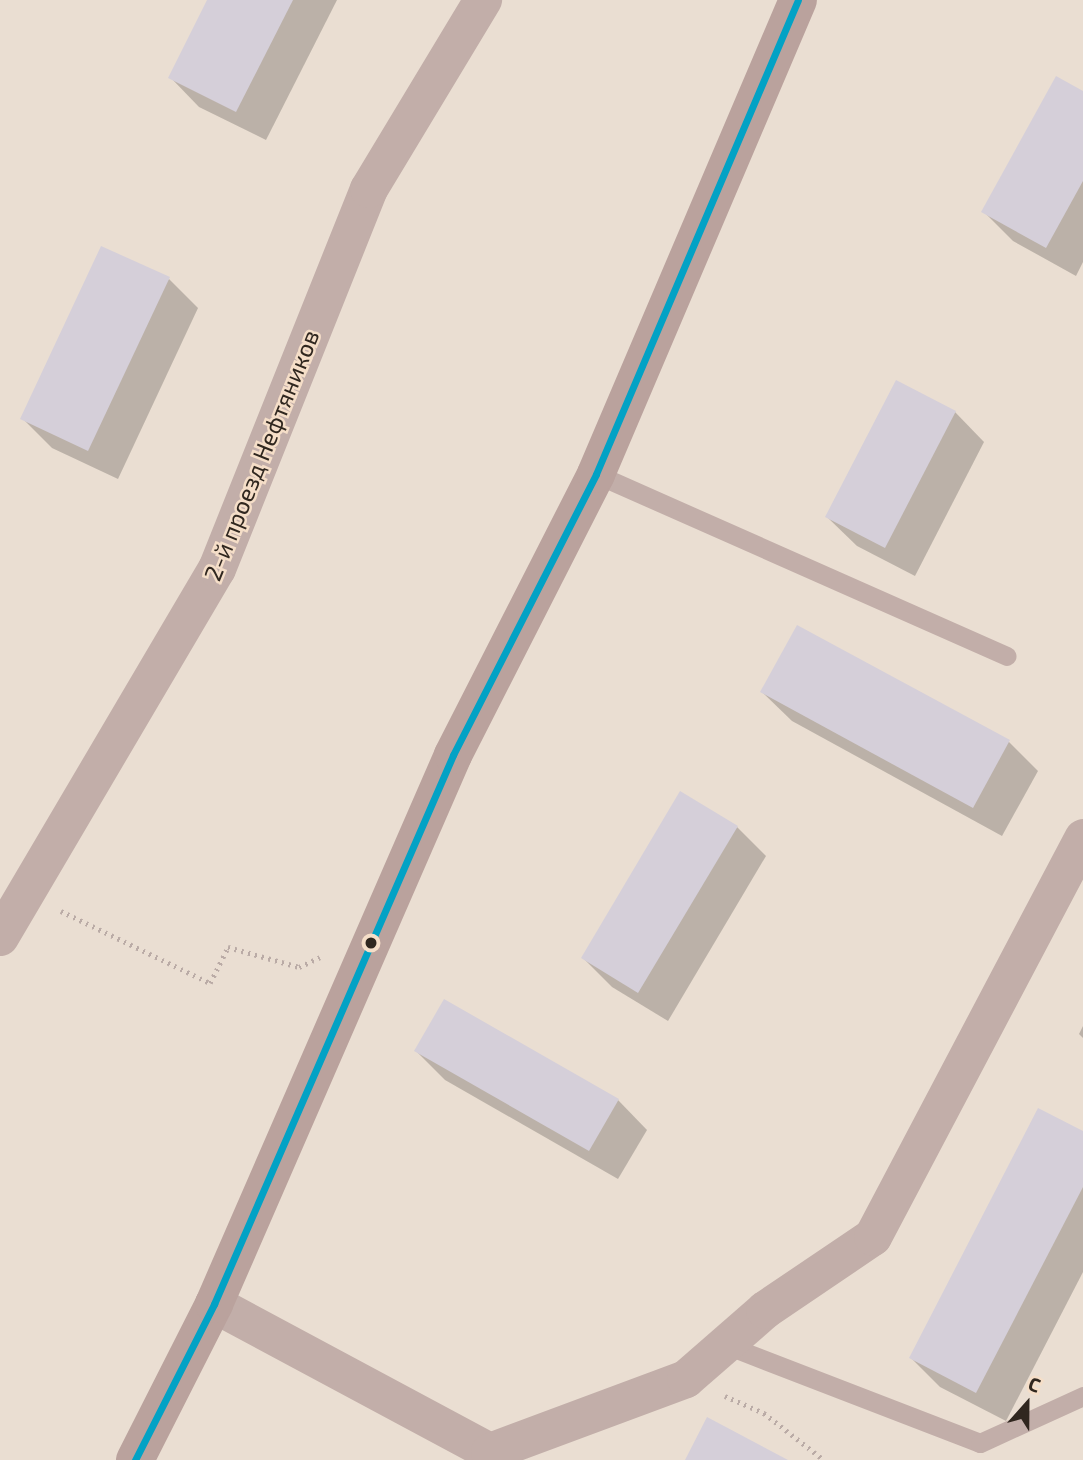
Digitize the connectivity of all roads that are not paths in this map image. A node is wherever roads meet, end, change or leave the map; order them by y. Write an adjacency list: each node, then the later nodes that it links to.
1 (483, 0): 6 (street, 2-й проезд Нефтяников)
2 (798, 0): 3 (street)
3 (596, 474): 4 (lane); 7 (street)
4 (1007, 656)
5 (1083, 838): 8 (street)
6 (0, 937)
7 (215, 1304): 8 (street); 10 (street)
8 (726, 1345): 9 (lane)
9 (1083, 1396)
10 (135, 1460)

